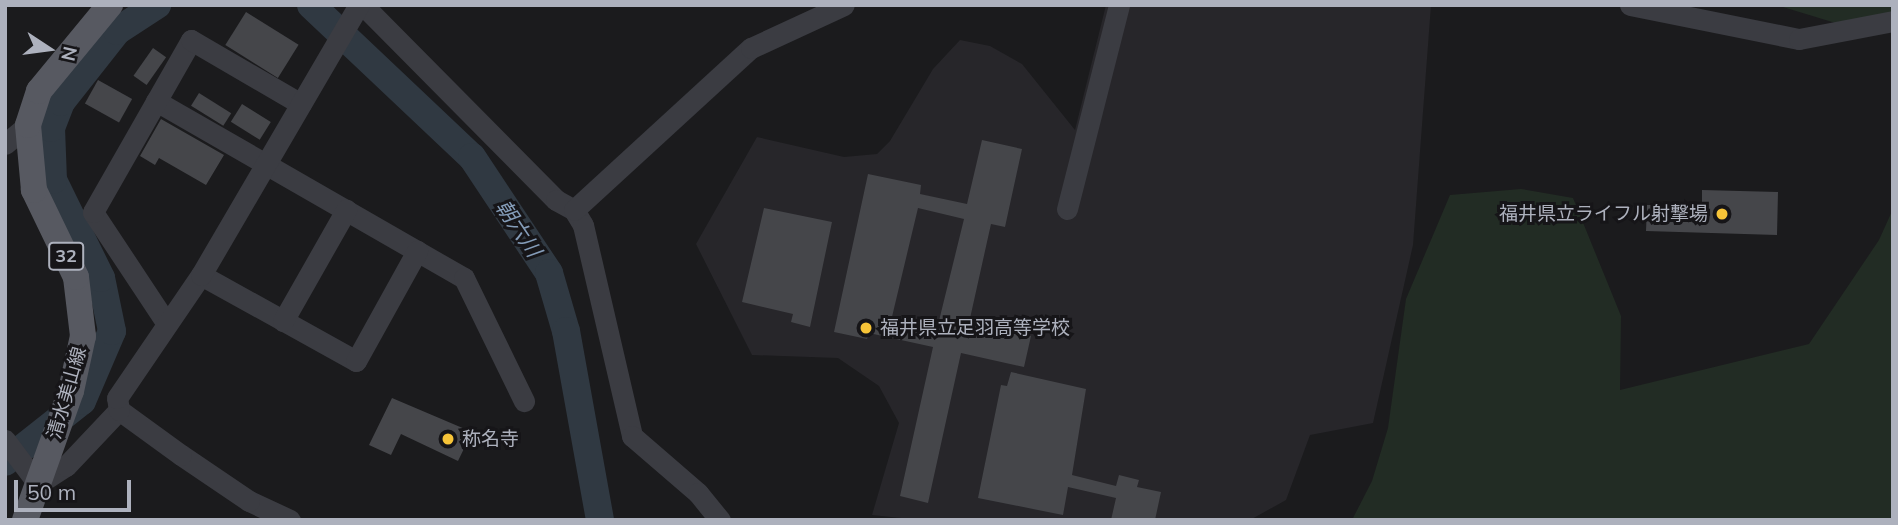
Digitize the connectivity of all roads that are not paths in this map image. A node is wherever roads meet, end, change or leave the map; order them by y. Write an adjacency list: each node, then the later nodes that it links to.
1 (110, 5): 9 (main road, 清水美山線 / 32)
2 (845, 5): 14 (street)
3 (1119, 5): 12 (street)
4 (1630, 5): 6 (street)
5 (358, 8): 8 (street); 14 (street)
6 (1893, 21)
7 (156, 101): 8 (street); 11 (street); 18 (street)
8 (301, 104): 11 (street)
9 (28, 125): 10 (street); 22 (main road, 清水美山線 / 32)
10 (5, 144)
11 (267, 165): 13 (street); 16 (street)
12 (1067, 209)
13 (346, 210): 15 (street); 17 (street)
14 (574, 210): 25 (street)
15 (417, 251): 17 (street); 19 (street)
16 (201, 275): 17 (street); 18 (street)
17 (284, 321)
18 (167, 324): 20 (street)
19 (524, 401)
20 (119, 410): 22 (street); 24 (street)
21 (11, 448): 22 (street)
22 (38, 484): 23 (main road, 清水美山線 / 32)
23 (25, 520)
24 (289, 520)
25 (720, 520)

